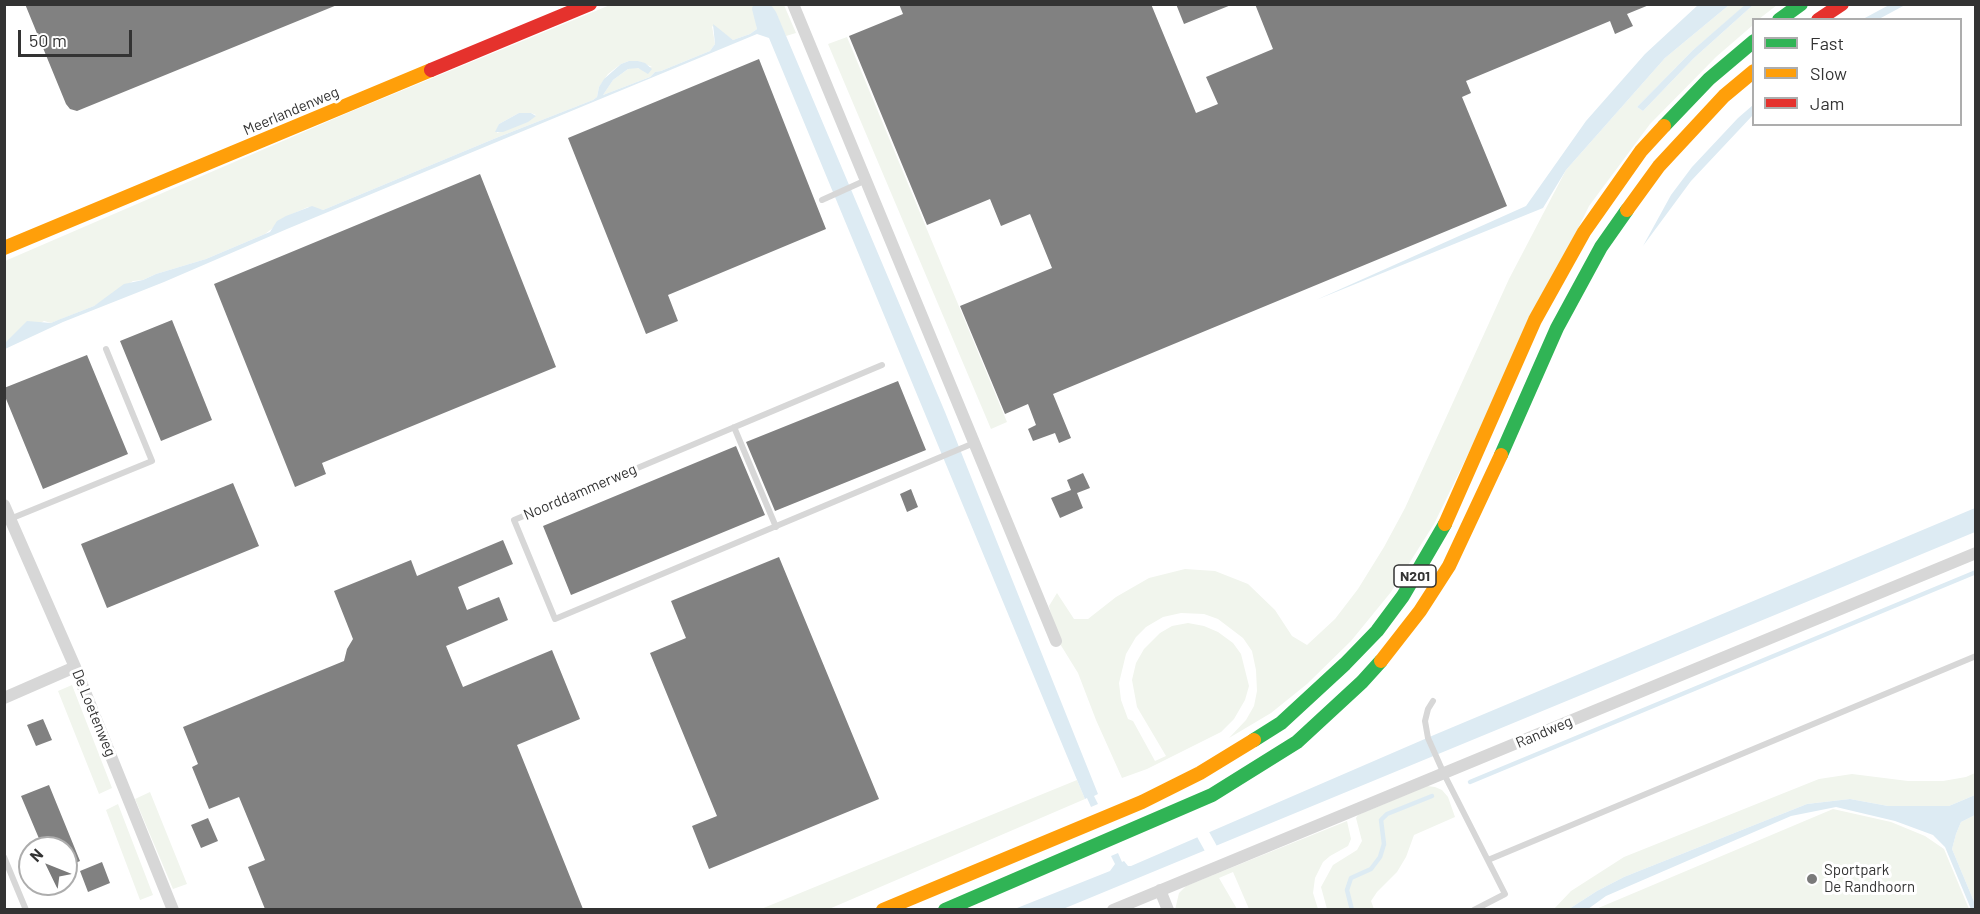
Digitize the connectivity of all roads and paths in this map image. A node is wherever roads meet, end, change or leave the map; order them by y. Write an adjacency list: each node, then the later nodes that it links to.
1 (590, 4): 11 (main road, Meerlandenweg)
2 (792, 4): 9 (street)
3 (1801, 4): 5 (main road)
4 (1842, 4): 6 (main road)
5 (1782, 18)
6 (1821, 18)
7 (1752, 43): 31 (main road, N201)
8 (1752, 73): 32 (main road, N201)
9 (861, 183): 10 (lane); 15 (street)
10 (824, 200)
11 (4, 248)
12 (106, 349): 17 (lane)
13 (882, 365): 14 (lane, Noorddammerweg)
14 (734, 427): 18 (lane); 18 (lane, Noorddammerweg)
15 (971, 444): 18 (lane, Noorddammerweg); 20 (street)
16 (4, 505): 17 (street, De Loetenweg)
17 (10, 519): 22 (street, De Loetenweg)
18 (776, 527)
19 (1976, 553): 25 (street, Randweg)
20 (1056, 641)
21 (1976, 656): 27 (lane)
22 (75, 667): 23 (street); 30 (street, De Loetenweg)
23 (4, 698)
24 (1433, 701): 25 (lane)
25 (1444, 774): 27 (lane); 28 (street, Randweg)
26 (4, 857): 29 (lane)
27 (1488, 860): 35 (lane)
28 (1160, 890): 33 (street, Randweg); 34 (street)
29 (26, 909)
30 (173, 909)
31 (883, 909)
32 (945, 909)
33 (1113, 909)
34 (1168, 909)
35 (1474, 909)

